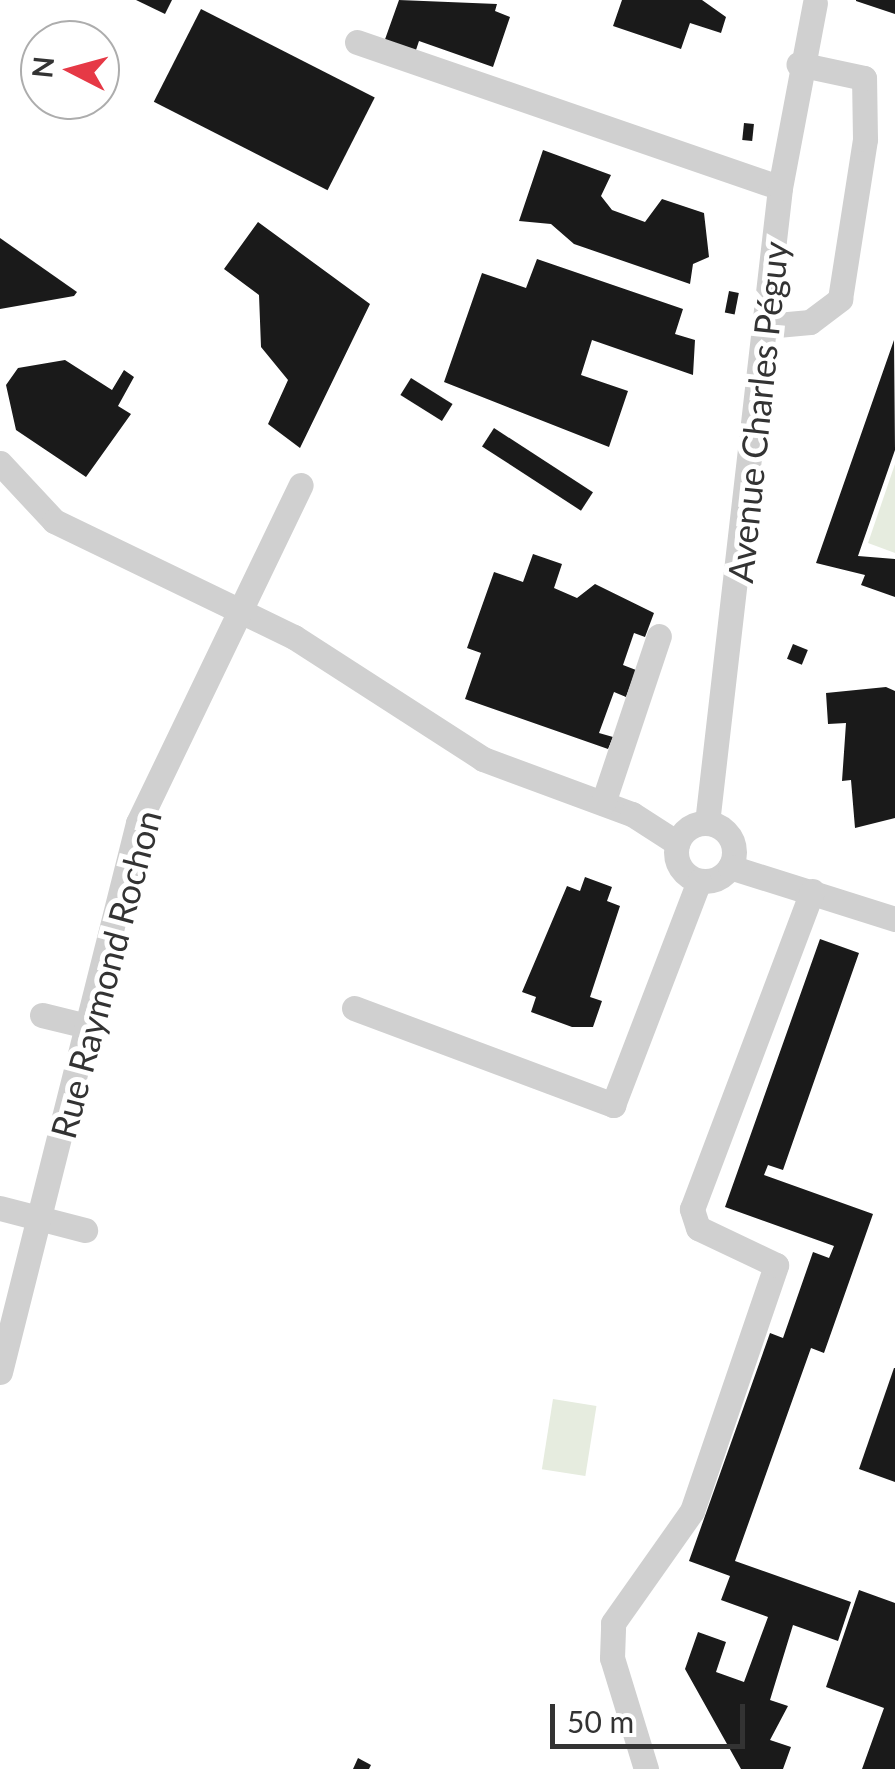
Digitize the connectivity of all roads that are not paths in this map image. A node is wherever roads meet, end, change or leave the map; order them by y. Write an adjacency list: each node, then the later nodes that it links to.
1 (815, 3): 3 (street, Avenue Charles Péguy)
2 (357, 42): 4 (street)
3 (798, 64): 4 (street, Avenue Charles Péguy); 5 (street)
4 (780, 188): 5 (street, Avenue Charles Péguy)
5 (766, 326): 11 (street, Avenue Charles Péguy)
6 (0, 463): 8 (street)
7 (302, 485): 8 (street, Rue Raymond Rochon)
8 (237, 608): 10 (street); 19 (street, Rue Raymond Rochon)
9 (659, 636): 10 (street)
10 (603, 803): 12 (street)
11 (707, 823): 12 (street); 13 (street)
12 (677, 843): 14 (street)
13 (730, 867): 14 (street); 15 (street)
14 (699, 881): 17 (street)
15 (812, 892): 16 (street); 24 (street)
16 (895, 918)
17 (354, 1008)
18 (42, 1015): 19 (street)
19 (90, 1027): 21 (street, Rue Raymond Rochon)
20 (0, 1208): 21 (street)
21 (40, 1218): 22 (street); 23 (street, Rue Raymond Rochon)
22 (86, 1230)
23 (0, 1372)
24 (646, 1769)

